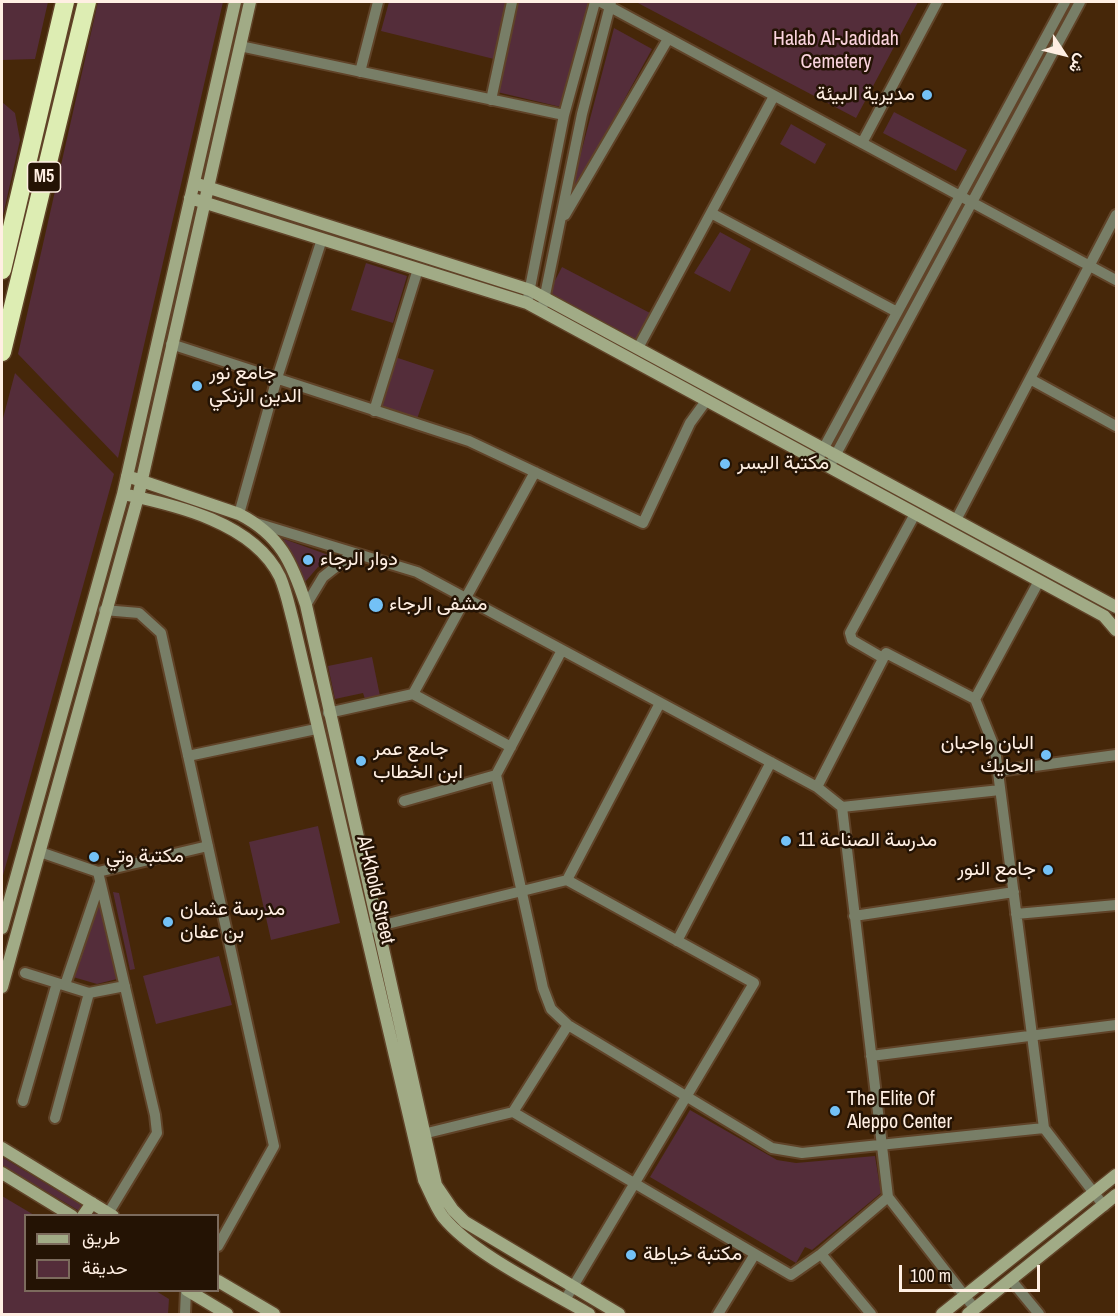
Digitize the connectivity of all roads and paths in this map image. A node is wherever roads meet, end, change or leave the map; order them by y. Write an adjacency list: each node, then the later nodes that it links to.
1 (65, 2): 31 (highway, M5)
2 (87, 2): 40 (highway, M5)
3 (235, 2): 19 (street)
4 (250, 2): 13 (street)
5 (378, 2): 14 (street)
6 (512, 2): 16 (street)
7 (595, 2): 17 (street)
8 (937, 2): 18 (street)
9 (1065, 2): 21 (street)
10 (1080, 2): 24 (street)
11 (608, 3): 12 (street); 27 (street)
12 (668, 39): 15 (street); 27 (street)
13 (240, 46): 14 (street); 20 (street)
14 (360, 72): 16 (street)
15 (774, 96): 18 (street); 25 (street)
16 (491, 100): 17 (street)
17 (564, 116): 33 (street)
18 (862, 143): 21 (street)
19 (194, 183): 20 (street); 22 (street)
20 (209, 187): 23 (street); 33 (street)
21 (960, 196): 24 (street); 37 (street)
22 (190, 198): 23 (street); 51 (street)
23 (205, 202): 28 (street); 38 (street)
24 (972, 202): 29 (street); 47 (street)
25 (711, 213): 37 (street); 39 (street)
26 (1116, 215): 29 (street)
27 (560, 223): 34 (street)
28 (322, 239): 30 (street); 41 (street)
29 (1090, 266): 32 (street); 42 (street)
30 (418, 269): 35 (street); 44 (street)
31 (2, 270)
32 (1116, 280)
33 (530, 290): 34 (street); 35 (street)
34 (544, 298): 36 (street); 39 (street)
35 (527, 303): 36 (street)
36 (542, 311): 43 (street)
37 (897, 312): 46 (street)
38 (171, 344): 41 (street); 52 (street)
39 (638, 348): 46 (street)
40 (2, 352)
41 (277, 378): 44 (street); 57 (street)
42 (1030, 379): 45 (street); 59 (street)
43 (706, 401): 48 (street); 50 (street)
44 (374, 411): 50 (street)
45 (1116, 426)
46 (823, 448): 47 (street); 48 (street)
47 (836, 455): 49 (street); 54 (street)
48 (817, 461): 49 (street)
49 (829, 467): 56 (street)
50 (535, 472): 63 (street)
51 (127, 476): 52 (street); 53 (street)
52 (142, 480): 55 (street); 57 (street)
53 (123, 494): 55 (street, Al-Khold Street); 97 (street)
54 (910, 495): 56 (street); 59 (street)
55 (138, 497): 66 (street); 68 (street, Al-Khold Street)
56 (903, 507): 58 (street)
57 (239, 514): 60 (street)
58 (915, 514): 62 (street); 71 (street)
59 (956, 520): 65 (street)
60 (256, 523): 61 (street); 64 (street)
61 (352, 554): 63 (street); 64 (street)
62 (1038, 581): 69 (street); 73 (street)
63 (465, 598): 70 (street); 72 (street)
64 (306, 604): 67 (street)
65 (1116, 607)
66 (104, 610): 79 (street); 88 (street)
67 (309, 618): 68 (street); 75 (street)
68 (293, 621): 76 (street, Al-Khold Street)
69 (1116, 630)
70 (562, 650): 74 (street); 77 (street)
71 (884, 658): 73 (street); 83 (street)
72 (413, 694): 75 (street); 77 (street)
73 (975, 699): 81 (street)
74 (660, 703): 80 (street); 90 (street)
75 (328, 713): 96 (street)
76 (316, 729): 79 (street); 98 (street, Al-Khold Street)
77 (511, 747): 82 (street)
78 (1116, 755): 81 (street)
79 (188, 756): 87 (street)
80 (771, 762): 83 (street); 99 (street)
81 (998, 771): 84 (street)
82 (496, 775): 85 (street); 91 (street)
83 (817, 787): 86 (street)
84 (1000, 790): 86 (street); 92 (street)
85 (404, 801)
86 (842, 807): 95 (street)
87 (208, 846): 89 (street); 128 (street)
88 (40, 852): 89 (street); 103 (street)
89 (99, 877): 101 (street); 102 (street)
90 (567, 880): 91 (street); 99 (street)
91 (520, 891): 96 (street); 105 (street)
92 (1014, 892): 94 (street); 95 (street)
93 (1116, 905): 94 (street)
94 (1016, 914): 107 (street)
95 (854, 916): 108 (street)
96 (378, 927): 98 (street); 114 (street)
97 (2, 928)
98 (364, 930): 137 (street, Al-Khold Street)
99 (677, 941): 109 (street)
100 (25, 973): 101 (street)
101 (61, 984): 104 (street); 110 (street)
102 (125, 986): 104 (street); 127 (street)
103 (2, 987)
104 (89, 993): 112 (street)
105 (568, 1025): 109 (street); 111 (street)
106 (1116, 1026): 107 (street)
107 (1032, 1036): 108 (street); 113 (street)
108 (871, 1056): 115 (street)
109 (686, 1097): 115 (street); 119 (street)
110 (23, 1101)
111 (513, 1112): 114 (street); 119 (street)
112 (55, 1118)
113 (1044, 1128): 115 (street); 120 (street)
114 (423, 1134): 133 (street)
115 (881, 1143): 122 (street)
116 (2, 1148): 123 (street)
117 (2, 1173): 125 (street)
118 (1116, 1175): 120 (street)
119 (634, 1184): 129 (street); 133 (street)
120 (1094, 1193): 124 (street); 136 (street)
121 (1116, 1196): 124 (street)
122 (888, 1197): 130 (street); 136 (street)
123 (92, 1203): 126 (street); 127 (street)
124 (1104, 1206): 131 (street)
125 (70, 1214)
126 (84, 1214)
127 (111, 1214)
128 (219, 1244)
129 (755, 1254): 130 (street); 144 (street)
130 (820, 1254): 145 (street)
131 (1011, 1280): 138 (street); 147 (street)
132 (219, 1282): 141 (street)
133 (573, 1287): 137 (street); 143 (street)
134 (187, 1292): 139 (street)
135 (190, 1292): 140 (street)
136 (965, 1296): 138 (street); 146 (street)
137 (565, 1300): 142 (street, Al-Khold Street)
138 (972, 1312)
139 (185, 1314)
140 (227, 1314)
141 (274, 1314)
142 (588, 1314)
143 (619, 1314)
144 (718, 1314)
145 (871, 1314)
146 (942, 1314)
147 (1039, 1314)

